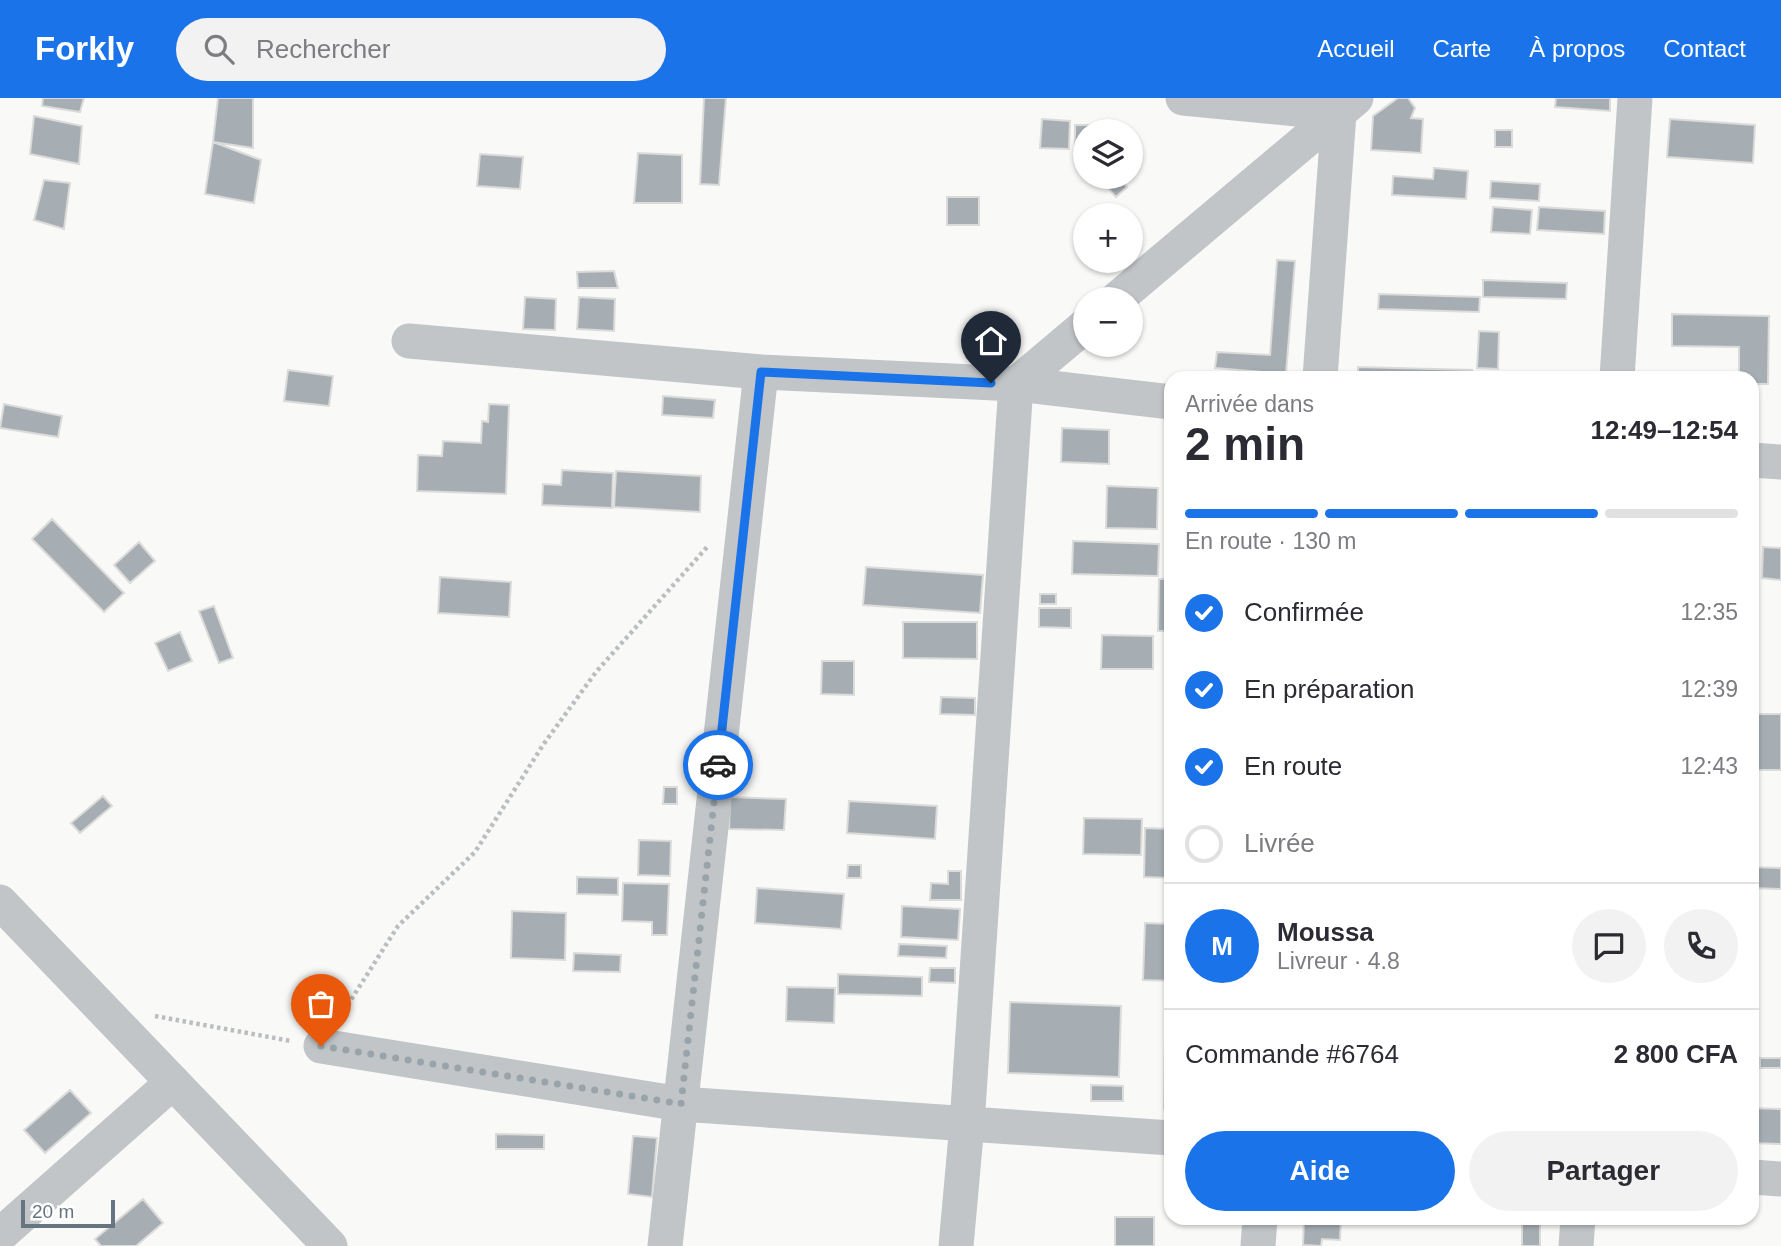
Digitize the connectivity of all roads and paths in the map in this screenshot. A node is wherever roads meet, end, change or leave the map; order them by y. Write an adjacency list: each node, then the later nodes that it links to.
1 (1183, 98): 3 (street)
2 (1635, 98): 8 (street)
3 (1345, 103): 4 (street); 7 (street)
4 (1131, 287)
5 (1073, 336): 10 (street)
6 (409, 341): 9 (street)
7 (1321, 371)
8 (1617, 371)
9 (761, 372): 10 (street); 19 (street)
10 (1016, 384): 11 (street); 20 (street)
11 (1164, 401)
12 (1759, 460): 13 (street)
13 (1781, 462)
14 (711, 543): 17 (path)
15 (0, 902): 18 (street)
16 (152, 1015): 17 (path)
17 (321, 1046): 19 (street)
18 (173, 1082): 26 (street); 27 (street)
19 (681, 1104): 20 (street); 28 (street)
20 (967, 1124): 21 (street); 29 (street)
21 (1164, 1138)
22 (1759, 1177): 23 (street)
23 (1781, 1179)
24 (1260, 1225): 30 (street)
25 (1578, 1225): 31 (street)
26 (0, 1235)
27 (330, 1246)
28 (666, 1246)
29 (956, 1246)
30 (1258, 1246)
31 (1576, 1246)

